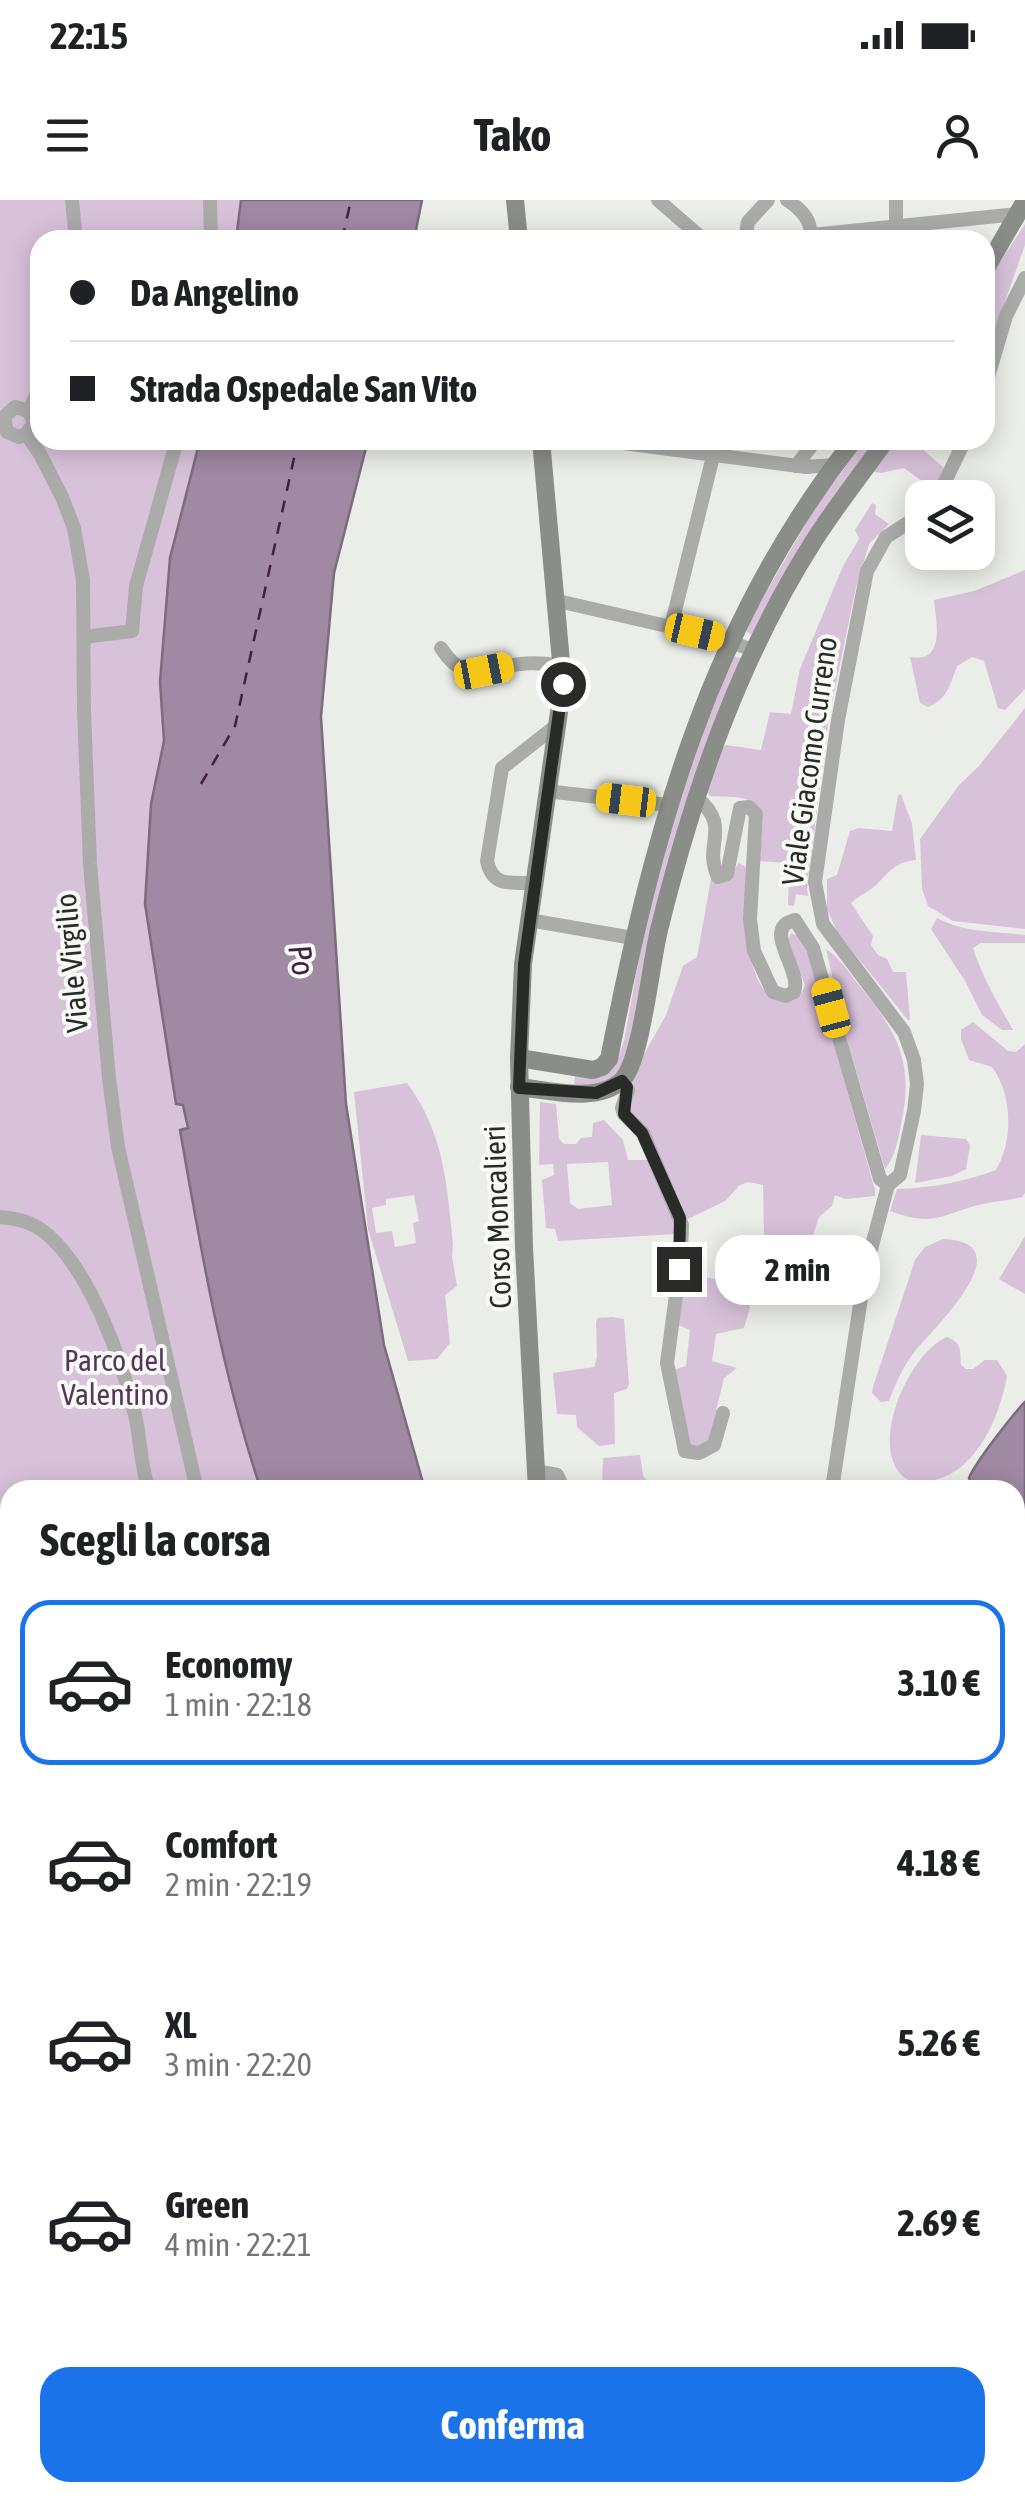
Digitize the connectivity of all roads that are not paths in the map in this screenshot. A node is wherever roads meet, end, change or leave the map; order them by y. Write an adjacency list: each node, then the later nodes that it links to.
1 (72, 200): 9 (street)
2 (210, 200): 10 (street)
3 (515, 200): 11 (street)
4 (658, 200): 12 (street)
5 (787, 200): 14 (street)
6 (896, 200): 15 (street)
7 (763, 202): 13 (street)
8 (1018, 206): 16 (street); 17 (street)
9 (75, 230)
10 (211, 230)
11 (518, 230)
12 (692, 230)
13 (746, 230)
14 (808, 230)
15 (896, 230)
16 (910, 230)
17 (995, 251)
18 (1025, 278): 19 (street)
19 (995, 353)
20 (29, 411): 21 (street)
21 (2, 422): 23 (street)
22 (30, 429): 23 (street)
23 (26, 434): 24 (street, Viale Virgilio)
24 (30, 440)
25 (36, 450): 41 (street, Viale Virgilio)
26 (174, 450): 41 (street)
27 (542, 450): 39 (street, Corso Moncalieri)
28 (714, 450): 40 (street)
29 (728, 450): 35 (street)
30 (808, 450): 35 (street)
31 (846, 450): 34 (street)
32 (879, 450): 44 (street)
33 (961, 450): 36 (street)
34 (834, 465): 35 (street); 37 (street)
35 (796, 466): 37 (street)
36 (946, 480)
37 (815, 495): 42 (street)
38 (905, 524): 58 (street, Viale Giacomo Curreno)
39 (558, 601): 40 (street); 45 (street, Corso Moncalieri)
40 (671, 627): 42 (street)
41 (84, 637): 62 (street, Viale Virgilio)
42 (729, 641): 44 (street); 49 (street)
43 (441, 648): 45 (street)
44 (753, 650): 48 (street)
45 (563, 666): 46 (street, Corso Moncalieri)
46 (557, 725): 47 (street, Corso Moncalieri); 50 (street)
47 (546, 791): 49 (street); 50 (street, Corso Moncalieri)
48 (695, 796): 55 (street); 58 (street)
49 (668, 805): 52 (street)
50 (534, 884): 51 (street, Corso Moncalieri)
51 (529, 920): 52 (street); 53 (street, Corso Moncalieri)
52 (633, 938): 54 (street)
53 (519, 1058): 54 (street); 56 (street, Corso Moncalieri)
54 (572, 1067): 57 (street)
55 (622, 1081): 57 (street); 60 (street)
56 (519, 1088): 57 (street); 63 (street, Corso Moncalieri)
57 (568, 1091)
58 (888, 1185): 65 (street, Viale Giacomo Curreno)
59 (0, 1217): 61 (street)
60 (722, 1413)
61 (147, 1480)
62 (195, 1480)
63 (537, 1480): 64 (street)
64 (559, 1480)
65 (833, 1480)

